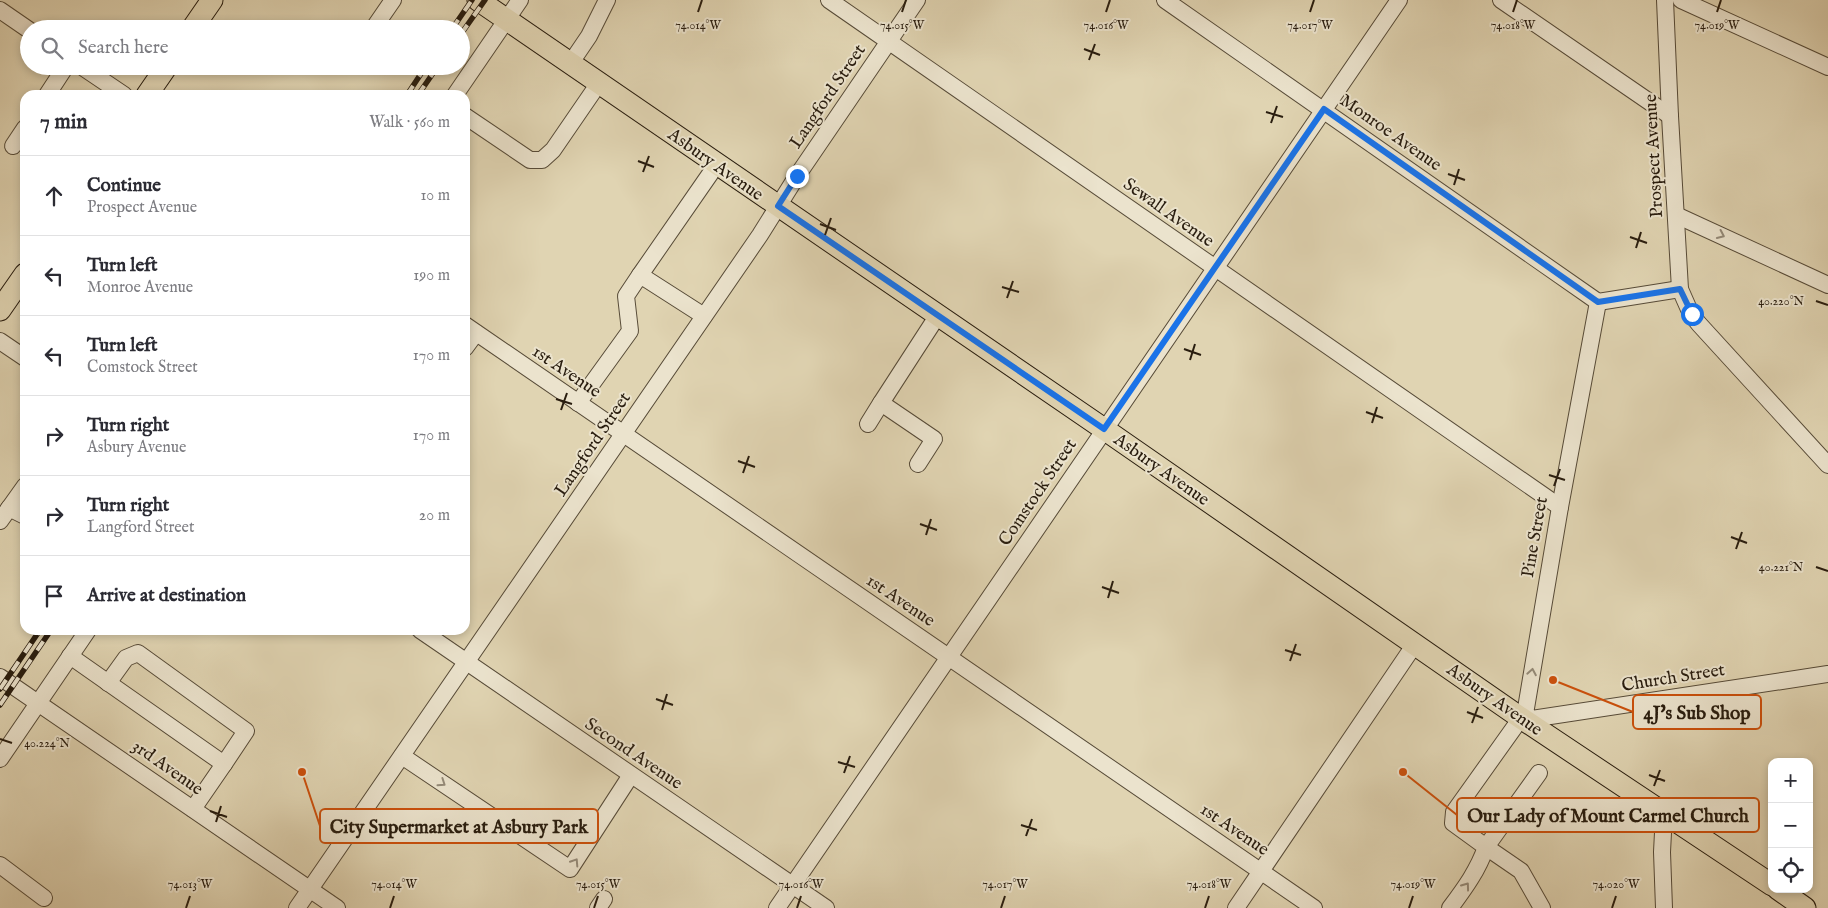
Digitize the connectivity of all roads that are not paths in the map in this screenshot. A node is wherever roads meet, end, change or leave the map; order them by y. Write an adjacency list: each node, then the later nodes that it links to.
1 (212, 0): 14 (main road)
2 (393, 0): 15 (street)
3 (478, 0): 16 (main road, Asbury Avenue)
4 (520, 0): 16 (street)
5 (607, 0): 19 (street)
6 (829, 0): 18 (street, Sewall Avenue)
7 (917, 0): 18 (street, Langford Street)
8 (1165, 0): 31 (street, Monroe Avenue)
9 (1399, 0): 31 (street, Comstock Street)
10 (1501, 0): 32 (street)
11 (1664, 0): 32 (street, Prospect Avenue)
12 (1681, 0): 20 (street)
13 (0, 10): 17 (street)
14 (198, 20)
15 (379, 20)
16 (506, 20): 19 (main road, Asbury Avenue); 21 (street)
17 (20, 24)
18 (888, 41): 37 (street, Langford Street); 39 (street, Sewall Avenue)
19 (570, 64): 26 (main road, Asbury Avenue)
20 (1828, 67)
21 (470, 73)
22 (60, 75): 27 (street)
23 (94, 75): 28 (street)
24 (160, 75): 29 (main road)
25 (469, 75): 30 (street)
26 (599, 84): 33 (street); 36 (main road, Asbury Avenue)
27 (50, 90)
28 (117, 90)
29 (150, 90)
30 (458, 90)
31 (1324, 109): 39 (street, Comstock Street); 44 (street, Monroe Avenue)
32 (1670, 116): 38 (street, Prospect Avenue)
33 (470, 119)
34 (20, 136): 35 (street)
35 (13, 146)
36 (717, 164): 37 (main road, Asbury Avenue); 40 (street)
37 (778, 206): 46 (main road, Asbury Avenue); 47 (street, Langford Street)
38 (1676, 215): 42 (street, one-way to 42); 43 (street, Prospect Avenue)
39 (1215, 268): 54 (street, Comstock Street); 59 (street, Sewall Avenue)
40 (640, 275): 47 (street); 51 (street)
41 (20, 281): 45 (main road)
42 (1828, 285)
43 (1680, 289): 44 (street); 57 (street, Prospect Avenue)
44 (1598, 302): 59 (street, Pine Street)
45 (0, 310)
46 (938, 315): 52 (street); 54 (main road, Asbury Avenue)
47 (704, 316): 55 (street, Langford Street)
48 (470, 329): 51 (street, 1st Avenue)
49 (0, 341): 50 (street)
50 (20, 355)
51 (578, 403): 55 (street, 1st Avenue)
52 (881, 404): 53 (street); 56 (street)
53 (868, 424)
54 (1104, 429): 64 (main road, Asbury Avenue); 66 (street, Comstock Street)
55 (623, 433): 66 (street, 1st Avenue); 67 (street, Langford Street)
56 (918, 464)
57 (1828, 466)
58 (20, 493): 60 (street)
59 (1560, 507): 72 (street, Pine Street, one-way to 59)
60 (5, 515): 61 (street)
61 (20, 516)
62 (85, 635): 65 (street)
63 (427, 635): 67 (street, Second Avenue)
64 (1415, 644): 72 (main road, Asbury Avenue); 82 (street)
65 (70, 656): 70 (street); 71 (street)
66 (948, 656): 82 (street, 1st Avenue); 84 (street, Comstock Street)
67 (467, 662): 73 (street, Langford Street); 77 (street, Second Avenue)
68 (1828, 674): 72 (street, Church Street)
69 (0, 677): 71 (street, 3rd Avenue)
70 (108, 683): 75 (street); 75 (street)
71 (39, 702): 74 (street); 78 (street, 3rd Avenue)
72 (1522, 719): 79 (main road, Asbury Avenue); 80 (street)
73 (402, 756): 77 (street, one-way to 77); 85 (street, Langford Street)
74 (0, 759)
75 (224, 764): 78 (street)
76 (1539, 773): 80 (street)
77 (631, 775): 84 (street, Second Avenue)
78 (194, 809): 85 (street, 3rd Avenue)
79 (1664, 812): 83 (main road, Asbury Avenue); 96 (street)
80 (1486, 847): 94 (street, one-way to 80); 95 (street)
81 (0, 866): 87 (street)
82 (1261, 871): 92 (street); 93 (street, 1st Avenue)
83 (1768, 882)
84 (792, 885): 90 (street, Comstock Street); 91 (street, Second Avenue)
85 (310, 890): 88 (street, Langford Street); 89 (street, 3rd Avenue)
86 (1784, 893): 97 (main road)
87 (44, 898)
88 (297, 908)
89 (337, 908)
90 (777, 908)
91 (826, 908)
92 (1236, 908)
93 (1314, 908)
94 (1450, 908)
95 (1542, 908)
96 (1664, 908)
97 (1806, 908)

